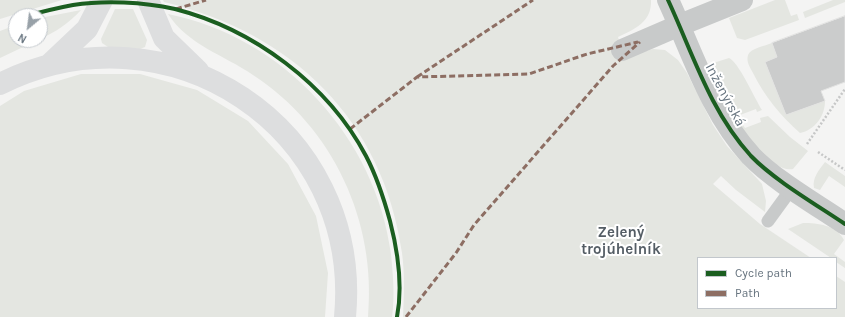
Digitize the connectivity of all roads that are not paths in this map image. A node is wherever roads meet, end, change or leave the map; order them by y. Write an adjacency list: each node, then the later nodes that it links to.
1 (102, 0): 7 (main road)
2 (148, 0): 8 (main road)
3 (668, 0): 5 (street, Inženýrská)
4 (742, 0): 5 (street)
5 (680, 24): 6 (street); 10 (street, Inženýrská)
6 (622, 50)
7 (50, 64): 8 (main road); 9 (main road)
8 (202, 75): 13 (main road)
9 (0, 84)
10 (792, 188): 11 (lane); 12 (street, Inženýrská)
11 (768, 221)
12 (845, 224)
13 (345, 317)

